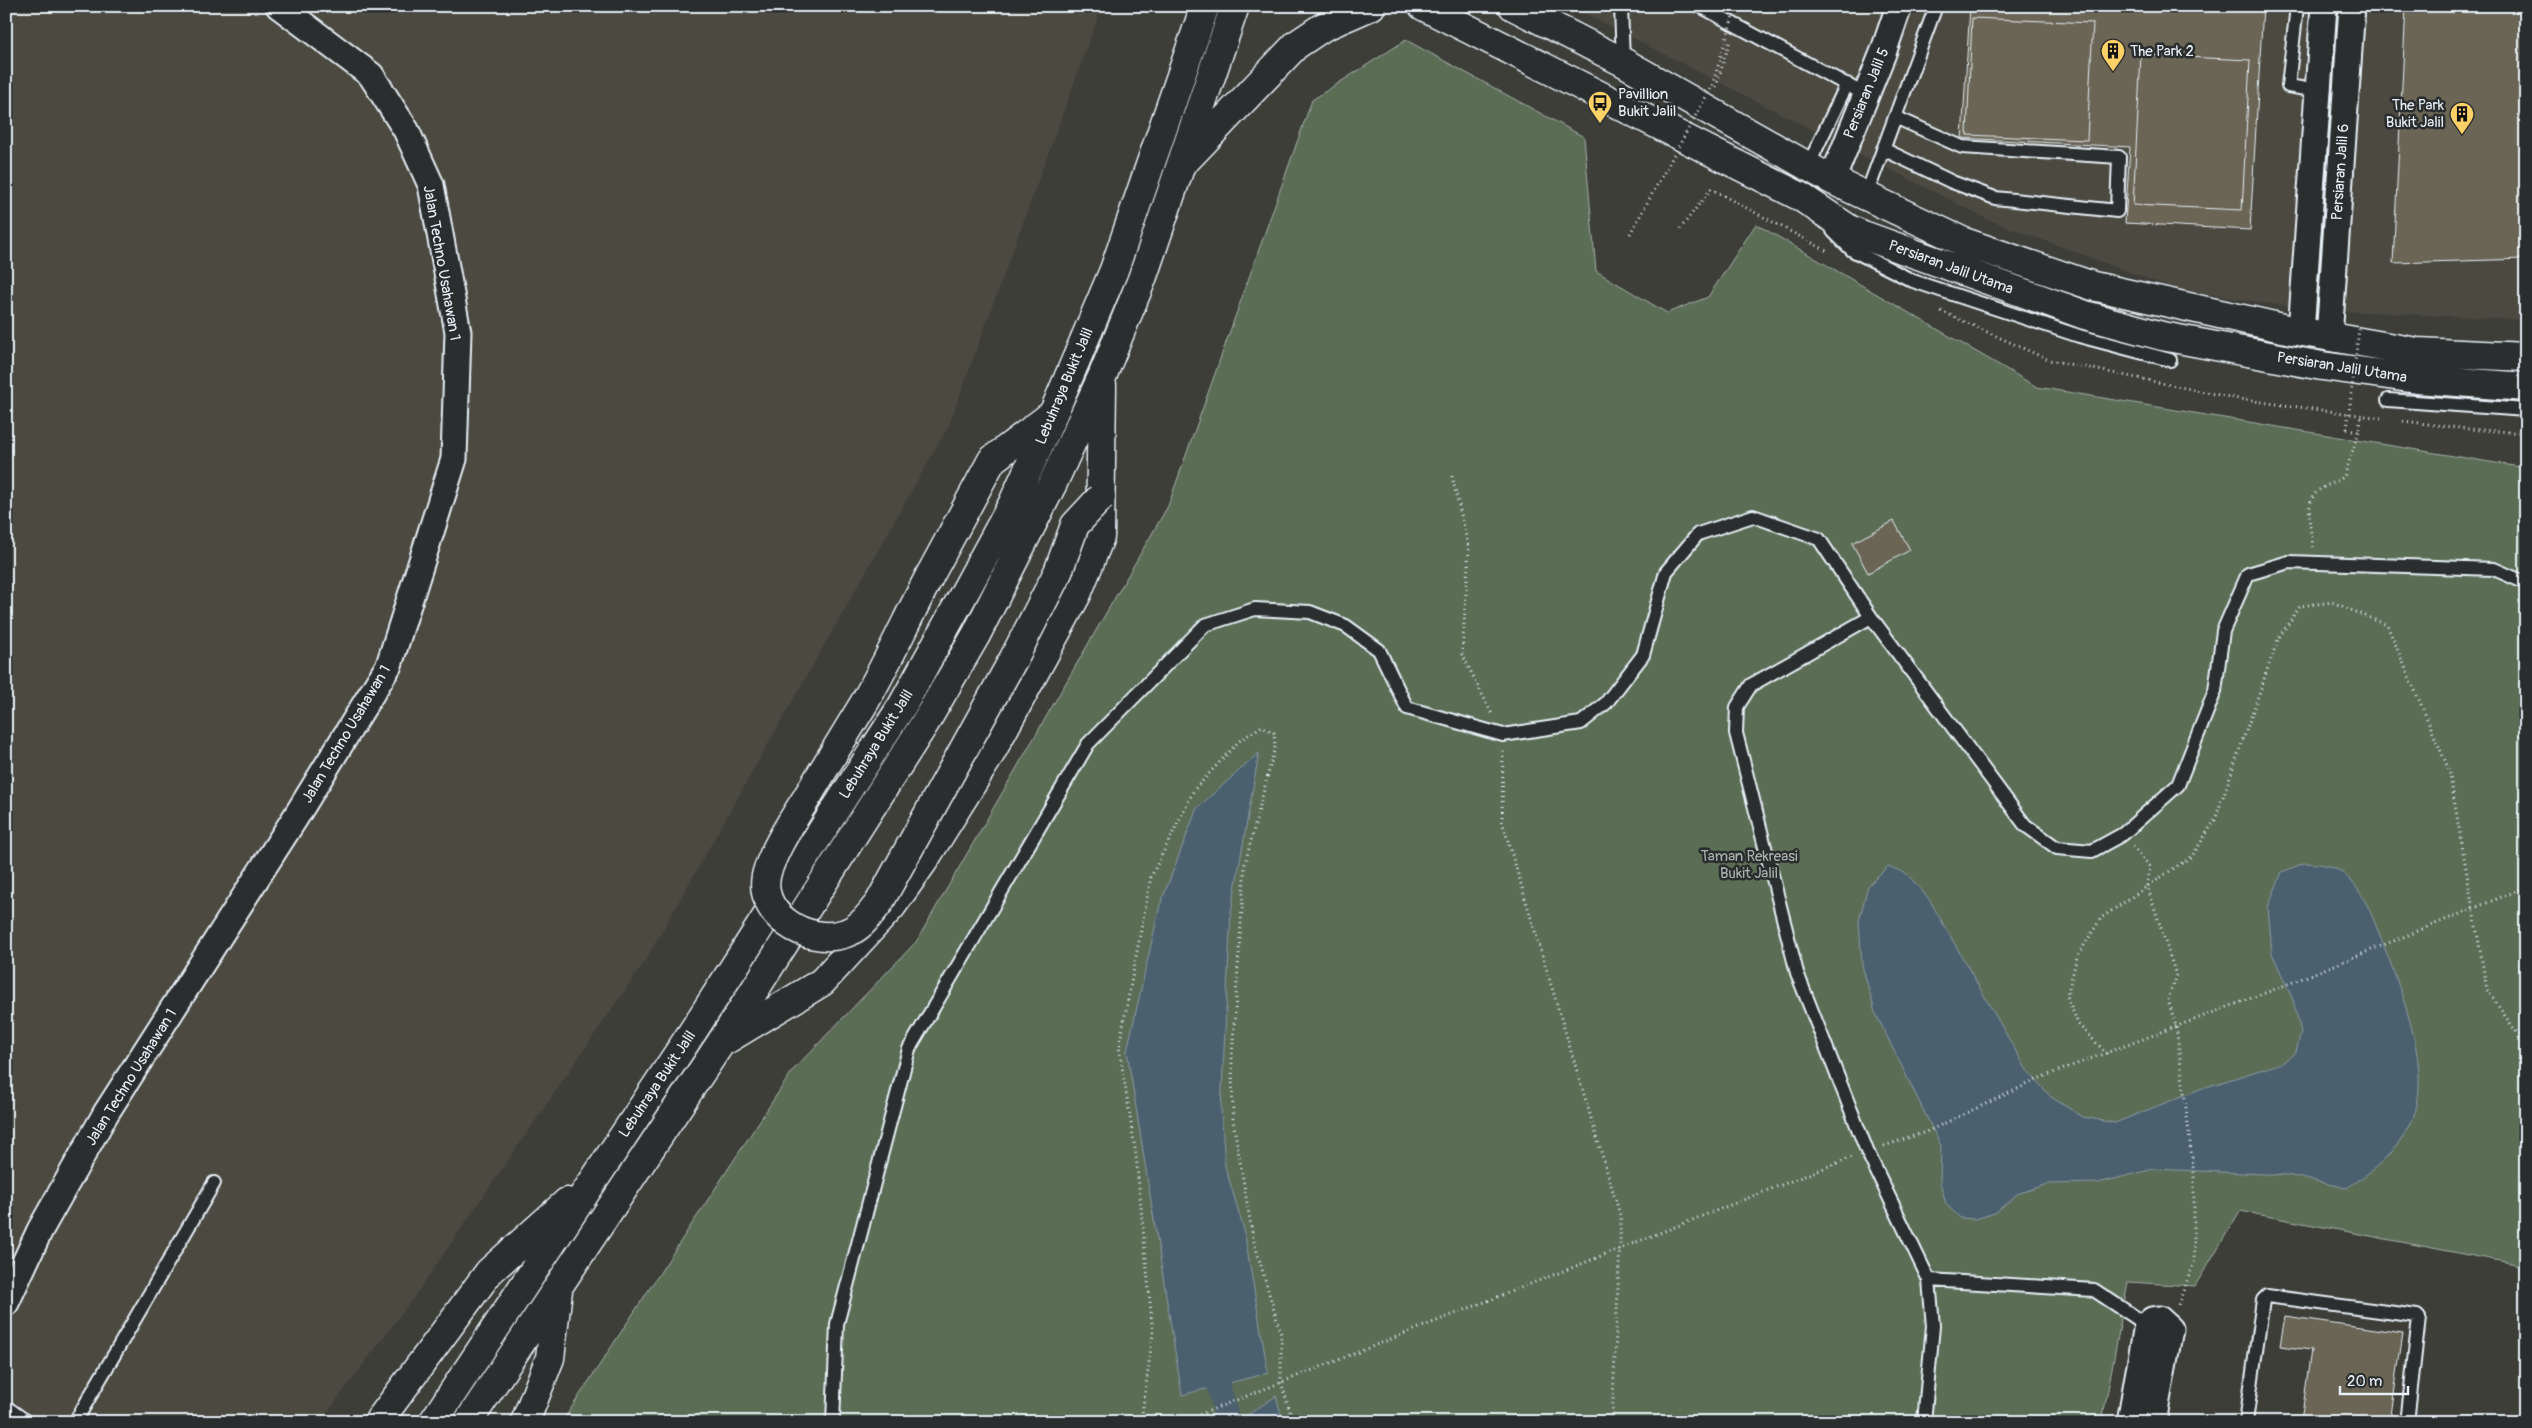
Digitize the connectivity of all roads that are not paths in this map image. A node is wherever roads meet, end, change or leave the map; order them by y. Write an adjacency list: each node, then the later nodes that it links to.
1 (279, 6): 44 (street, Jalan Techno Usahawan 1)
2 (1204, 6): 35 (main road, Lebuhraya Bukit Jalil)
3 (1235, 6): 19 (main road, Lebuhraya Bukit Jalil)
4 (1371, 6): 19 (main road)
5 (1423, 6): 23 (main road, Persiaran Jalil Utama)
6 (1513, 6): 14 (main road, Persiaran Jalil Utama)
7 (1621, 6): 14 (lane)
8 (1700, 6): 15 (lane)
9 (1899, 6): 15 (street, Persiaran Jalil 5)
10 (1936, 6): 17 (lane)
11 (2297, 6): 16 (lane)
12 (2324, 6): 16 (street, Persiaran Jalil 6)
13 (2352, 6): 25 (street, Persiaran Jalil 6)
14 (1624, 62): 20 (main road, Persiaran Jalil Utama)
15 (1857, 89): 20 (lane); 21 (street, Persiaran Jalil 5)
16 (2318, 91): 24 (street, Persiaran Jalil 6)
17 (1895, 117): 18 (lane); 18 (lane)
18 (1883, 149): 22 (lane)
19 (1183, 164): 31 (main road, Lebuhraya Bukit Jalil)
20 (1808, 166): 21 (main road, Persiaran Jalil Utama)
21 (1832, 180): 22 (main road, Persiaran Jalil Utama)
22 (1866, 196): 26 (main road, Persiaran Jalil Utama)
23 (1801, 197): 29 (main road, Persiaran Jalil Utama); 30 (lane)
24 (2308, 238): 25 (street); 26 (street, Persiaran Jalil 6)
25 (2335, 239): 27 (street, Persiaran Jalil 6)
26 (2297, 331): 27 (main road, Persiaran Jalil Utama); 29 (main road)
27 (2328, 338): 28 (main road, Persiaran Jalil Utama)
28 (2526, 357)
29 (2289, 359): 32 (main road, Persiaran Jalil Utama)
30 (2170, 360)
31 (1102, 377): 36 (main road); 39 (main road, Lebuhraya Bukit Jalil)
32 (2526, 387)
33 (2388, 400): 34 (lane)
34 (2526, 410)
35 (1054, 414): 36 (main road, bridge); 40 (main road, Lebuhraya Bukit Jalil)
36 (1101, 497): 39 (main road)
37 (2526, 583): 38 (lane)
38 (1871, 617): 42 (lane); 53 (lane)
39 (720, 1044): 43 (main road, Lebuhraya Bukit Jalil)
40 (596, 1176): 50 (main road); 51 (main road, Lebuhraya Bukit Jalil)
41 (214, 1183): 49 (lane)
42 (1929, 1280): 45 (lane); 54 (lane)
43 (558, 1286): 47 (main road, Lebuhraya Bukit Jalil); 52 (main road)
44 (6, 1303)
45 (2158, 1327): 55 (street); 56 (street)
46 (6, 1407): 48 (lane)
47 (471, 1417)
48 (27, 1422)
49 (75, 1422)
50 (378, 1422)
51 (433, 1422)
52 (525, 1422)
53 (833, 1422)
54 (1924, 1422)
55 (2130, 1422)
56 (2153, 1422)
57 (2246, 1422): 58 (lane)
58 (2407, 1422)

